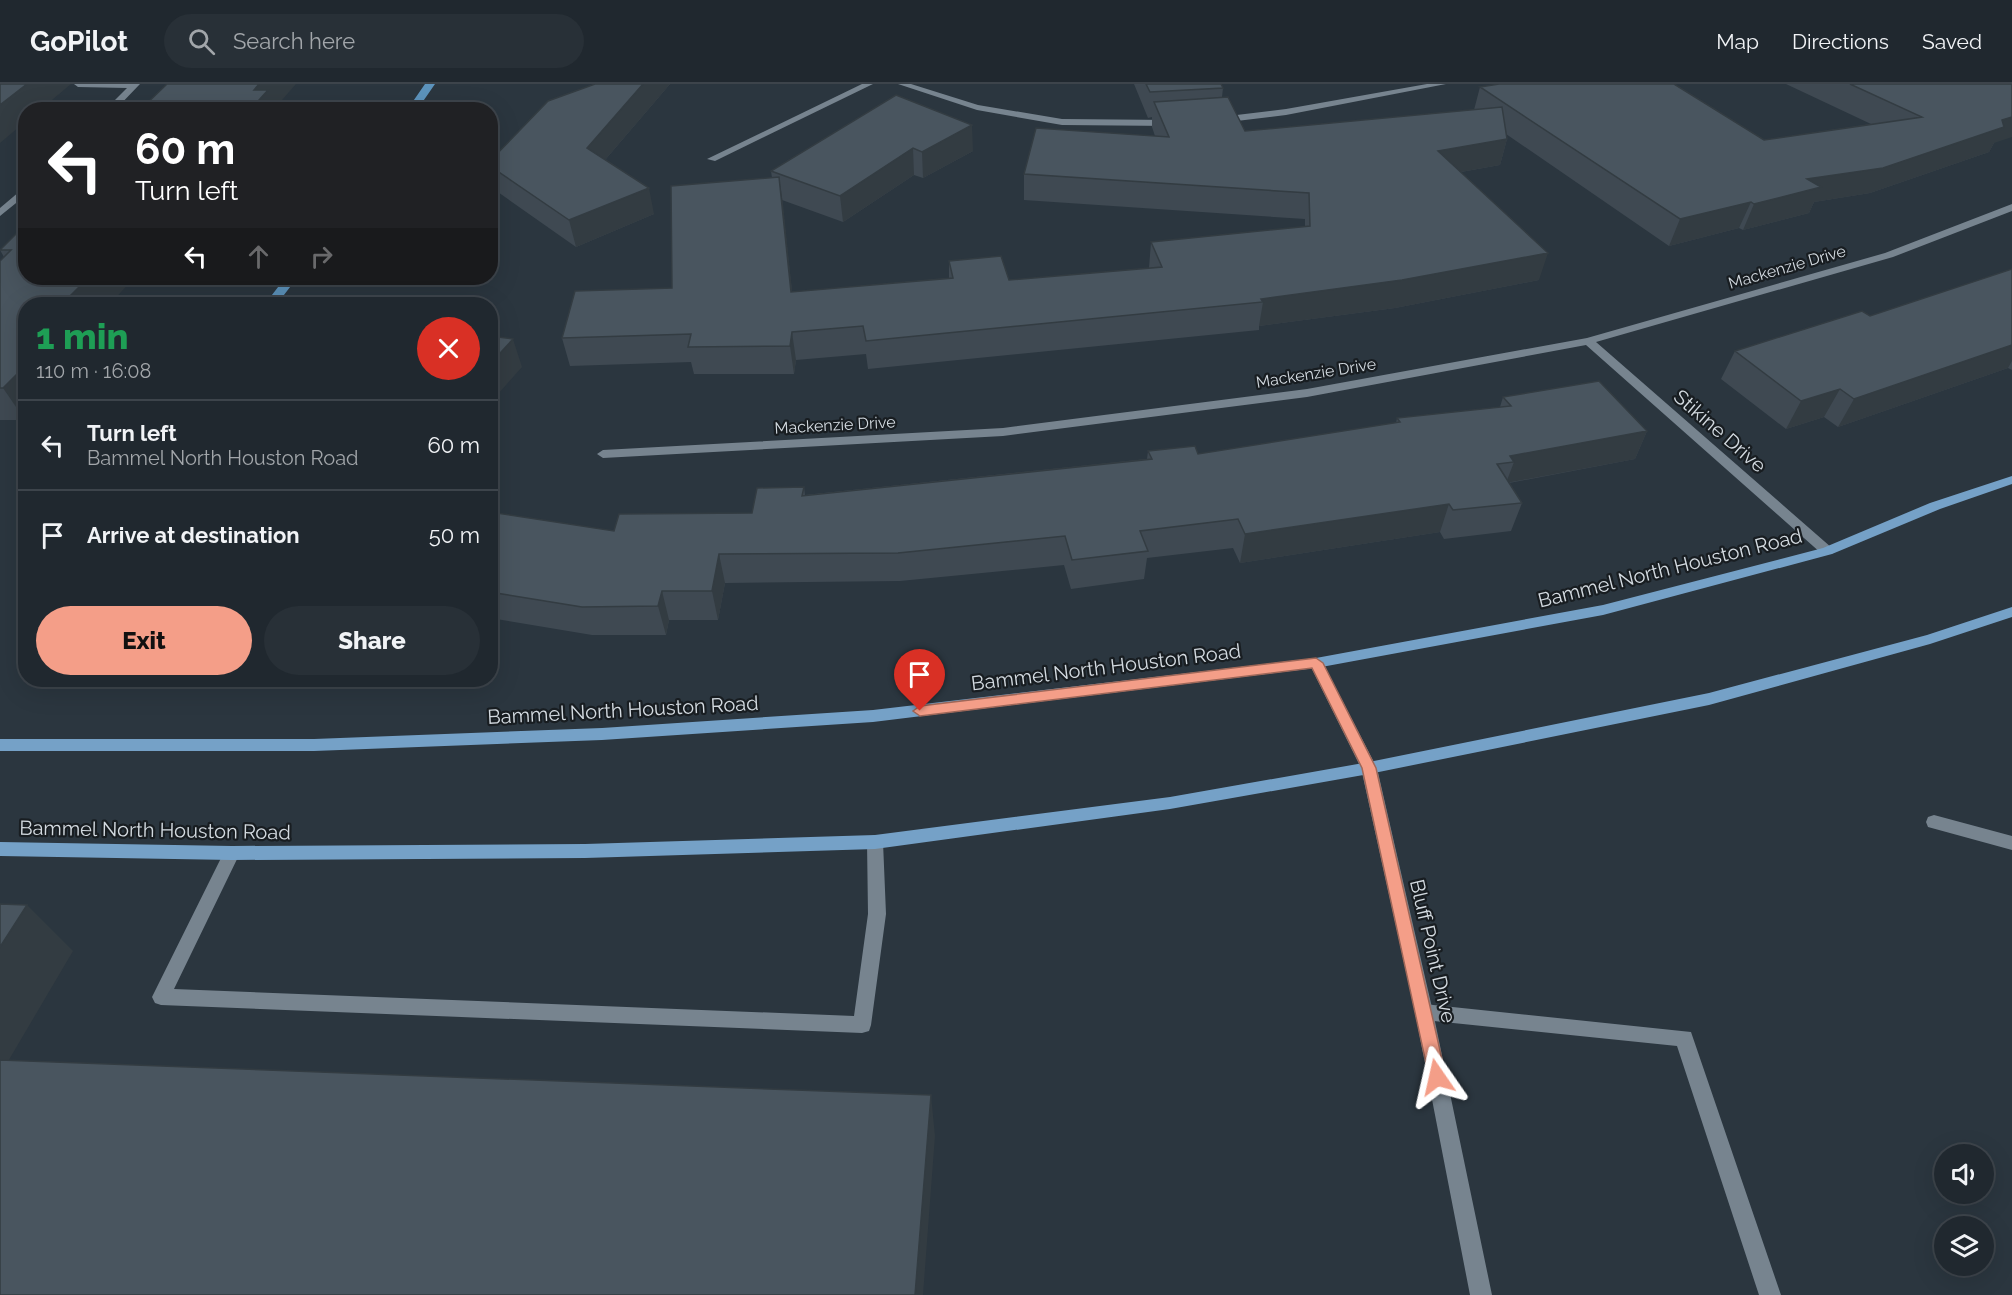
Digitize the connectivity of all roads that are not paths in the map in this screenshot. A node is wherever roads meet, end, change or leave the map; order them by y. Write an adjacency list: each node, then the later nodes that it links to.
1 (78, 84): 2 (street)
2 (136, 84): 6 (street)
3 (869, 84): 9 (street)
4 (902, 84): 8 (street)
5 (1442, 84): 7 (street)
6 (117, 102)
7 (1210, 121)
8 (1179, 122)
9 (712, 159)
10 (18, 196): 12 (street)
11 (2012, 207): 13 (street, Mackenzie Drive)
12 (0, 213)
13 (1588, 341): 14 (street, Mackenzie Drive); 16 (street, Stikine Drive)
14 (603, 454)
15 (2012, 480): 16 (main road, Bammel North Houston Road)
16 (1827, 551): 18 (main road, Bammel North Houston Road)
17 (2012, 612): 20 (main road, Bammel North Houston Road)
18 (1316, 663): 19 (main road, Bammel North Houston Road); 20 (street, Bluff Point Drive)
19 (0, 745)
20 (1369, 768): 22 (main road, Bammel North Houston Road); 26 (street, Bluff Point Drive)
21 (1934, 822): 23 (street)
22 (875, 842): 25 (main road, Bammel North Houston Road); 25 (street)
23 (2012, 843)
24 (0, 849): 25 (main road, Bammel North Houston Road)
25 (232, 853)
26 (1424, 1012): 27 (street, Bluff Point Drive); 28 (street)
27 (1481, 1295)
28 (1770, 1295)

